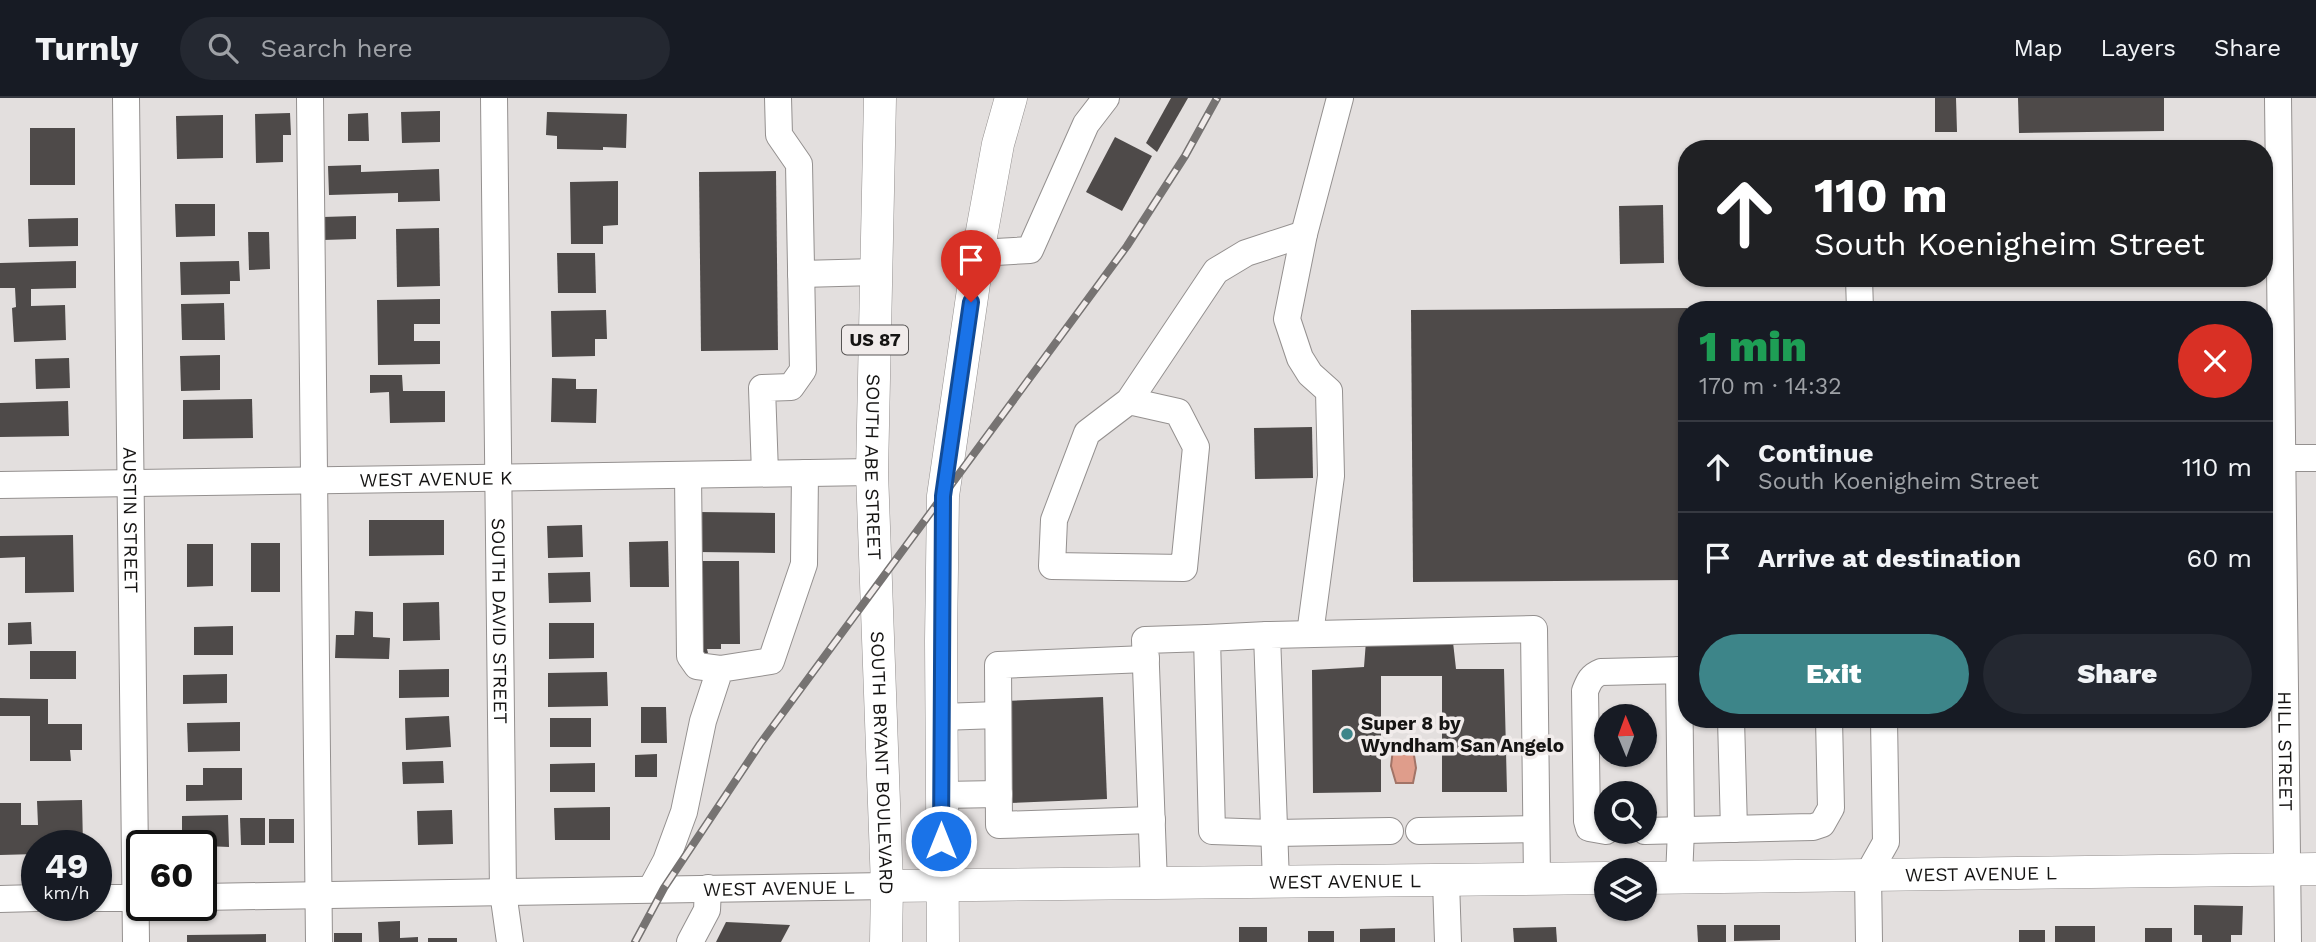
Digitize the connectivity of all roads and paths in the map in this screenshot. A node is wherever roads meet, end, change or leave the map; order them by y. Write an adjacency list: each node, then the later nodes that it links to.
1 (126, 98): 23 (street, AUSTIN STREET)
2 (310, 98): 22 (street)
3 (495, 98): 21 (street, SOUTH DAVID STREET)
4 (778, 98): 13 (street)
5 (880, 98): 12 (main road, SOUTH ABE STREET / US 87)
6 (1010, 98): 11 (main road)
7 (1106, 98): 11 (street)
8 (1340, 98): 10 (street)
9 (2278, 98): 15 (street, HILL STREET)
10 (1304, 234): 14 (street); 26 (street)
11 (978, 253): 33 (main road)
12 (876, 271): 13 (street); 17 (main road, SOUTH ABE STREET / US 87)
13 (801, 274): 18 (street)
14 (1129, 401): 14 (street)
15 (2283, 458): 16 (street); 50 (street, HILL STREET)
16 (2316, 458)
17 (872, 472): 19 (street, WEST AVENUE K); 25 (main road, SOUTH ABE STREET / US 87)
18 (765, 473): 19 (street, WEST AVENUE K); 20 (street, WEST AVENUE K)
19 (805, 473): 30 (street)
20 (688, 475): 21 (street, WEST AVENUE K); 30 (street)
21 (498, 478): 22 (street, WEST AVENUE K); 63 (street, SOUTH DAVID STREET)
22 (314, 481): 23 (street, WEST AVENUE K); 64 (street)
23 (131, 484): 24 (street, WEST AVENUE K); 44 (street, AUSTIN STREET)
24 (0, 485)
25 (877, 583): 59 (main road, SOUTH BRYANT BOULEVARD / US 87)
26 (1310, 634): 27 (street); 41 (street)
27 (1267, 635): 28 (street); 49 (street)
28 (1207, 638): 29 (street); 49 (street)
29 (1146, 659): 32 (street); 40 (street)
30 (720, 669): 62 (street)
31 (1678, 670): 42 (street)
32 (998, 715): 33 (street); 38 (street)
33 (941, 717): 39 (main road)
34 (1682, 728): 45 (street)
35 (1731, 728): 43 (street)
36 (1829, 728): 43 (street)
37 (1884, 728): 51 (street)
38 (999, 794): 39 (street); 40 (street)
39 (941, 795): 60 (main road)
40 (1152, 820): 58 (street)
41 (1536, 829): 47 (street); 55 (street)
42 (1594, 829)
43 (1734, 829): 45 (street)
44 (138, 830)
45 (1681, 830): 48 (street); 52 (street)
46 (1390, 831): 49 (street)
47 (1419, 831)
48 (1657, 831)
49 (1275, 833): 57 (street)
50 (2302, 869): 51 (main road, WEST AVENUE L); 77 (street, HILL STREET)
51 (1868, 874): 52 (main road, WEST AVENUE L); 76 (street)
52 (1679, 877): 54 (main road, WEST AVENUE L)
53 (1594, 878): 55 (main road, WEST AVENUE L)
54 (1657, 878)
55 (1537, 880): 56 (main road, WEST AVENUE L)
56 (1446, 881): 57 (main road, WEST AVENUE L); 75 (street)
57 (1276, 882): 58 (main road, WEST AVENUE L)
58 (1154, 884): 60 (main road, WEST AVENUE L)
59 (887, 886): 60 (main road, WEST AVENUE L); 61 (street, WEST AVENUE L); 73 (main road, SOUTH BRYANT BOULEVARD / US 87)
60 (941, 886): 74 (main road)
61 (708, 888): 62 (street, WEST AVENUE L); 72 (street)
62 (651, 889): 63 (street, WEST AVENUE L)
63 (503, 892): 64 (street, WEST AVENUE L); 71 (street, SOUTH DAVID STREET)
64 (318, 895): 65 (street, WEST AVENUE L); 70 (street)
65 (217, 897)
66 (0, 898): 67 (street)
67 (21, 898)
68 (137, 921): 69 (street, AUSTIN STREET)
69 (136, 942)
70 (319, 942)
71 (510, 942)
72 (690, 942)
73 (887, 942)
74 (943, 942)
75 (1448, 942)
76 (1869, 942)
77 (2288, 942)

